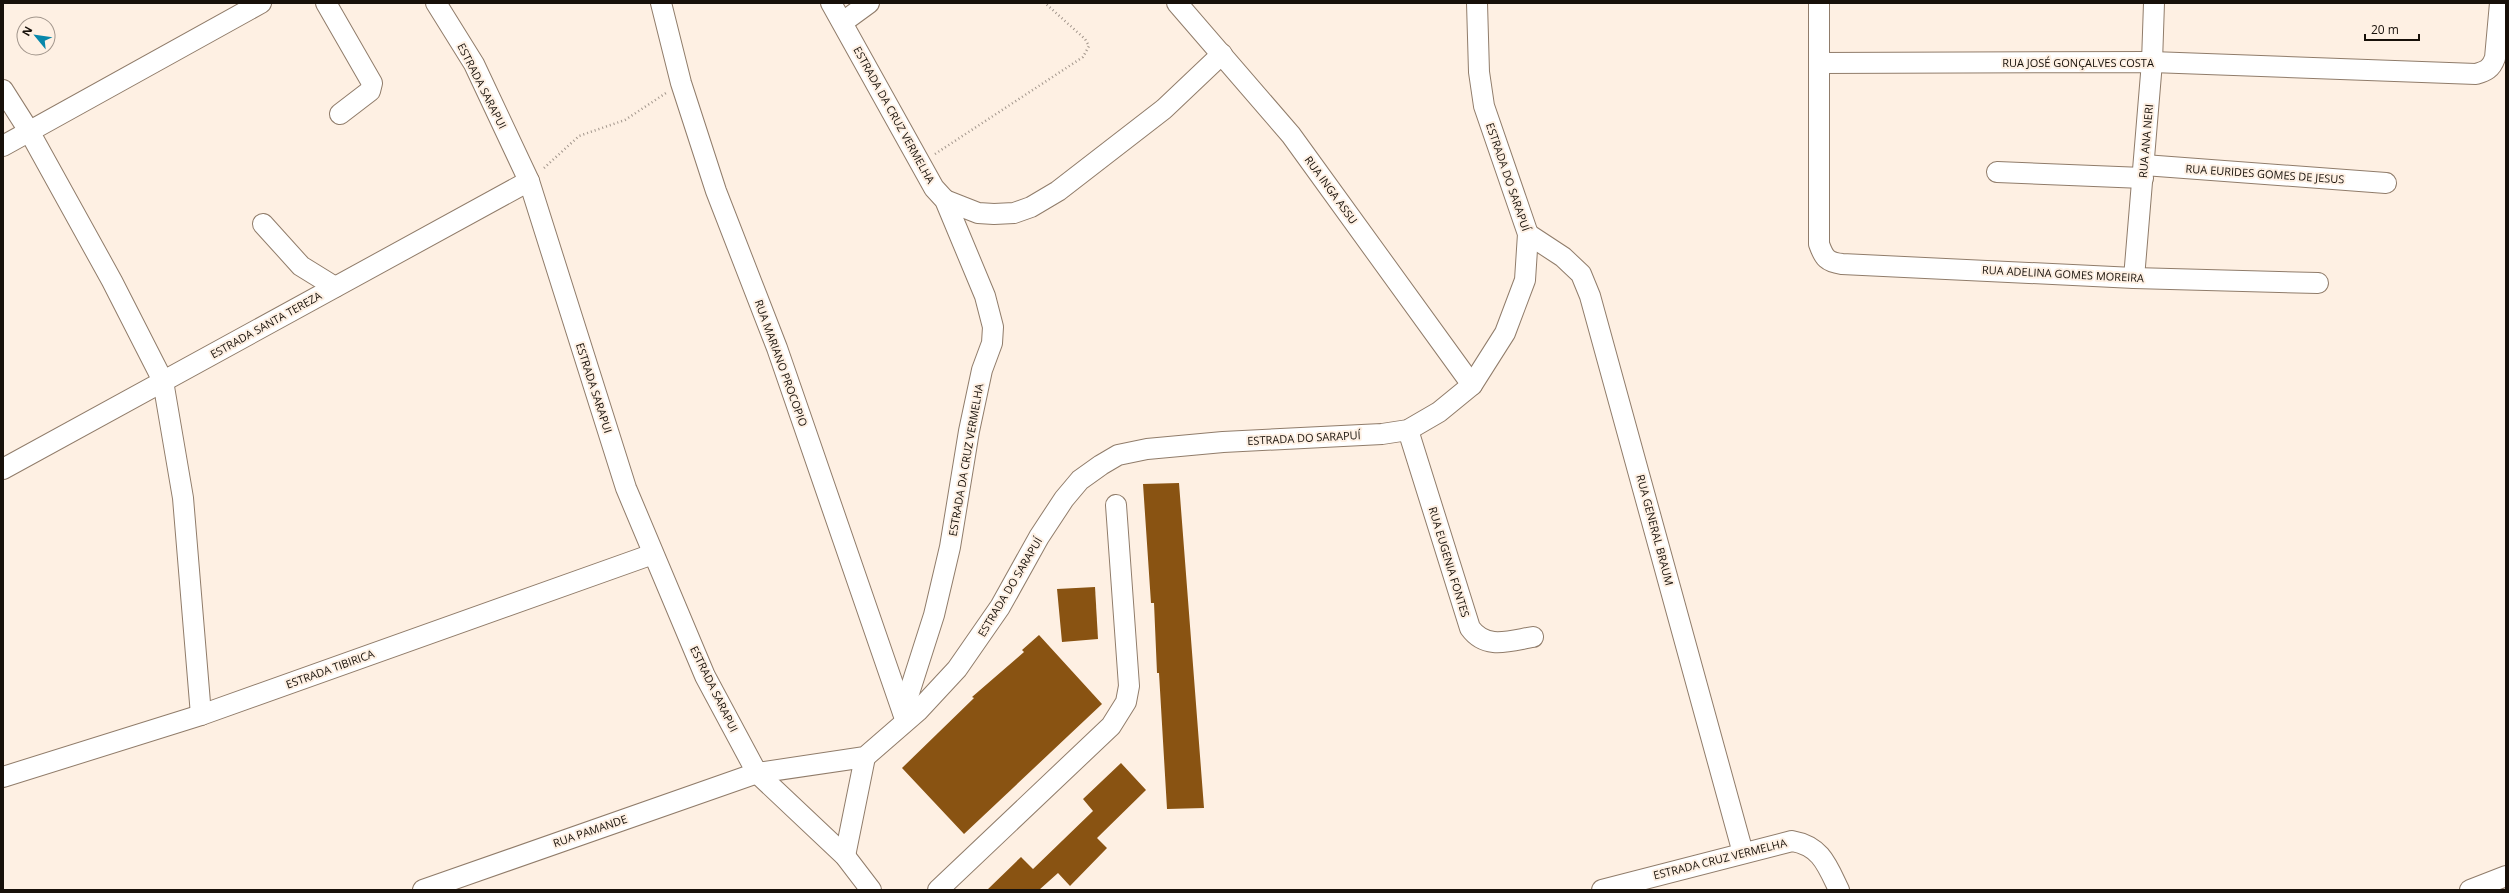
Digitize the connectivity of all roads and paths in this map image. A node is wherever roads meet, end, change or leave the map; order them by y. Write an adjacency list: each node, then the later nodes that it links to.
1 (261, 3): 20 (street)
2 (326, 3): 19 (street)
3 (436, 3): 25 (street, ESTRADA SARAPUI)
4 (661, 3): 17 (street, RUA MARIANO PROCOPIO)
5 (831, 3): 13 (street, ESTRADA DA CRUZ VERMELHA)
6 (869, 3): 13 (street)
7 (1045, 3): 22 (path)
8 (1178, 3): 14 (street, RUA INGA ASSU)
9 (1477, 3): 29 (street, ESTRADA DO SARAPUÍ)
10 (1819, 3): 16 (street)
11 (2154, 3): 15 (street, RUA ANA NERI)
12 (2500, 3): 15 (street, RUA JOSÉ GONÇALVES COSTA)
13 (843, 22): 22 (street, ESTRADA DA CRUZ VERMELHA)
14 (1222, 54): 27 (street); 34 (street, RUA INGA ASSU)
15 (2152, 62): 16 (street, RUA JOSÉ GONÇALVES COSTA); 24 (street, RUA ANA NERI)
16 (1820, 63): 30 (street, RUA ADELINA GOMES MOREIRA)
17 (681, 83): 25 (path); 41 (street, RUA MARIANO PROCOPIO)
18 (3, 90): 20 (street)
19 (340, 114)
20 (29, 131): 21 (street); 33 (street)
21 (3, 146)
22 (920, 164): 27 (street, ESTRADA DA CRUZ VERMELHA)
23 (1997, 172): 24 (street, RUA EURIDES GOMES DE JESUS)
24 (2143, 172): 26 (street, RUA EURIDES GOMES DE JESUS); 30 (street, RUA ANA NERI)
25 (529, 181): 32 (street, ESTRADA SANTA TEREZA); 38 (street, ESTRADA SARAPUI)
26 (2386, 183)
27 (945, 200): 41 (street, ESTRADA DA CRUZ VERMELHA)
28 (263, 224): 32 (street)
29 (1528, 234): 34 (street, ESTRADA DO SARAPUÍ); 45 (street, RUA GENERAL BRAUM)
30 (2134, 278): 31 (street, RUA ADELINA GOMES MOREIRA)
31 (2318, 283)
32 (335, 287): 33 (street, ESTRADA SANTA TEREZA)
33 (163, 381): 36 (street, ESTRADA SANTA TEREZA); 40 (street)
34 (1472, 385): 35 (street, ESTRADA DO SARAPUÍ)
35 (1408, 430): 39 (street, RUA EUGENIA FONTES); 41 (street, ESTRADA DO SARAPUÍ)
36 (3, 469)
37 (1116, 505): 50 (street)
38 (653, 554): 40 (street, ESTRADA TIBIRICA); 43 (street, ESTRADA SARAPUI)
39 (1533, 637)
40 (201, 716): 44 (street, ESTRADA TIBIRICA)
41 (904, 717): 42 (street, ESTRADA DO SARAPUÍ)
42 (865, 757): 43 (street); 46 (street)
43 (757, 773): 46 (street); 48 (street, RUA PAMANDE)
44 (3, 777)
45 (1743, 853): 51 (street, ESTRADA CRUZ VERMELHA); 52 (street, ESTRADA CRUZ VERMELHA)
46 (845, 856): 49 (street)
47 (2506, 876): 53 (street)
48 (423, 890)
49 (871, 890)
50 (938, 890)
51 (1602, 890)
52 (1839, 890)
53 (2470, 890)

